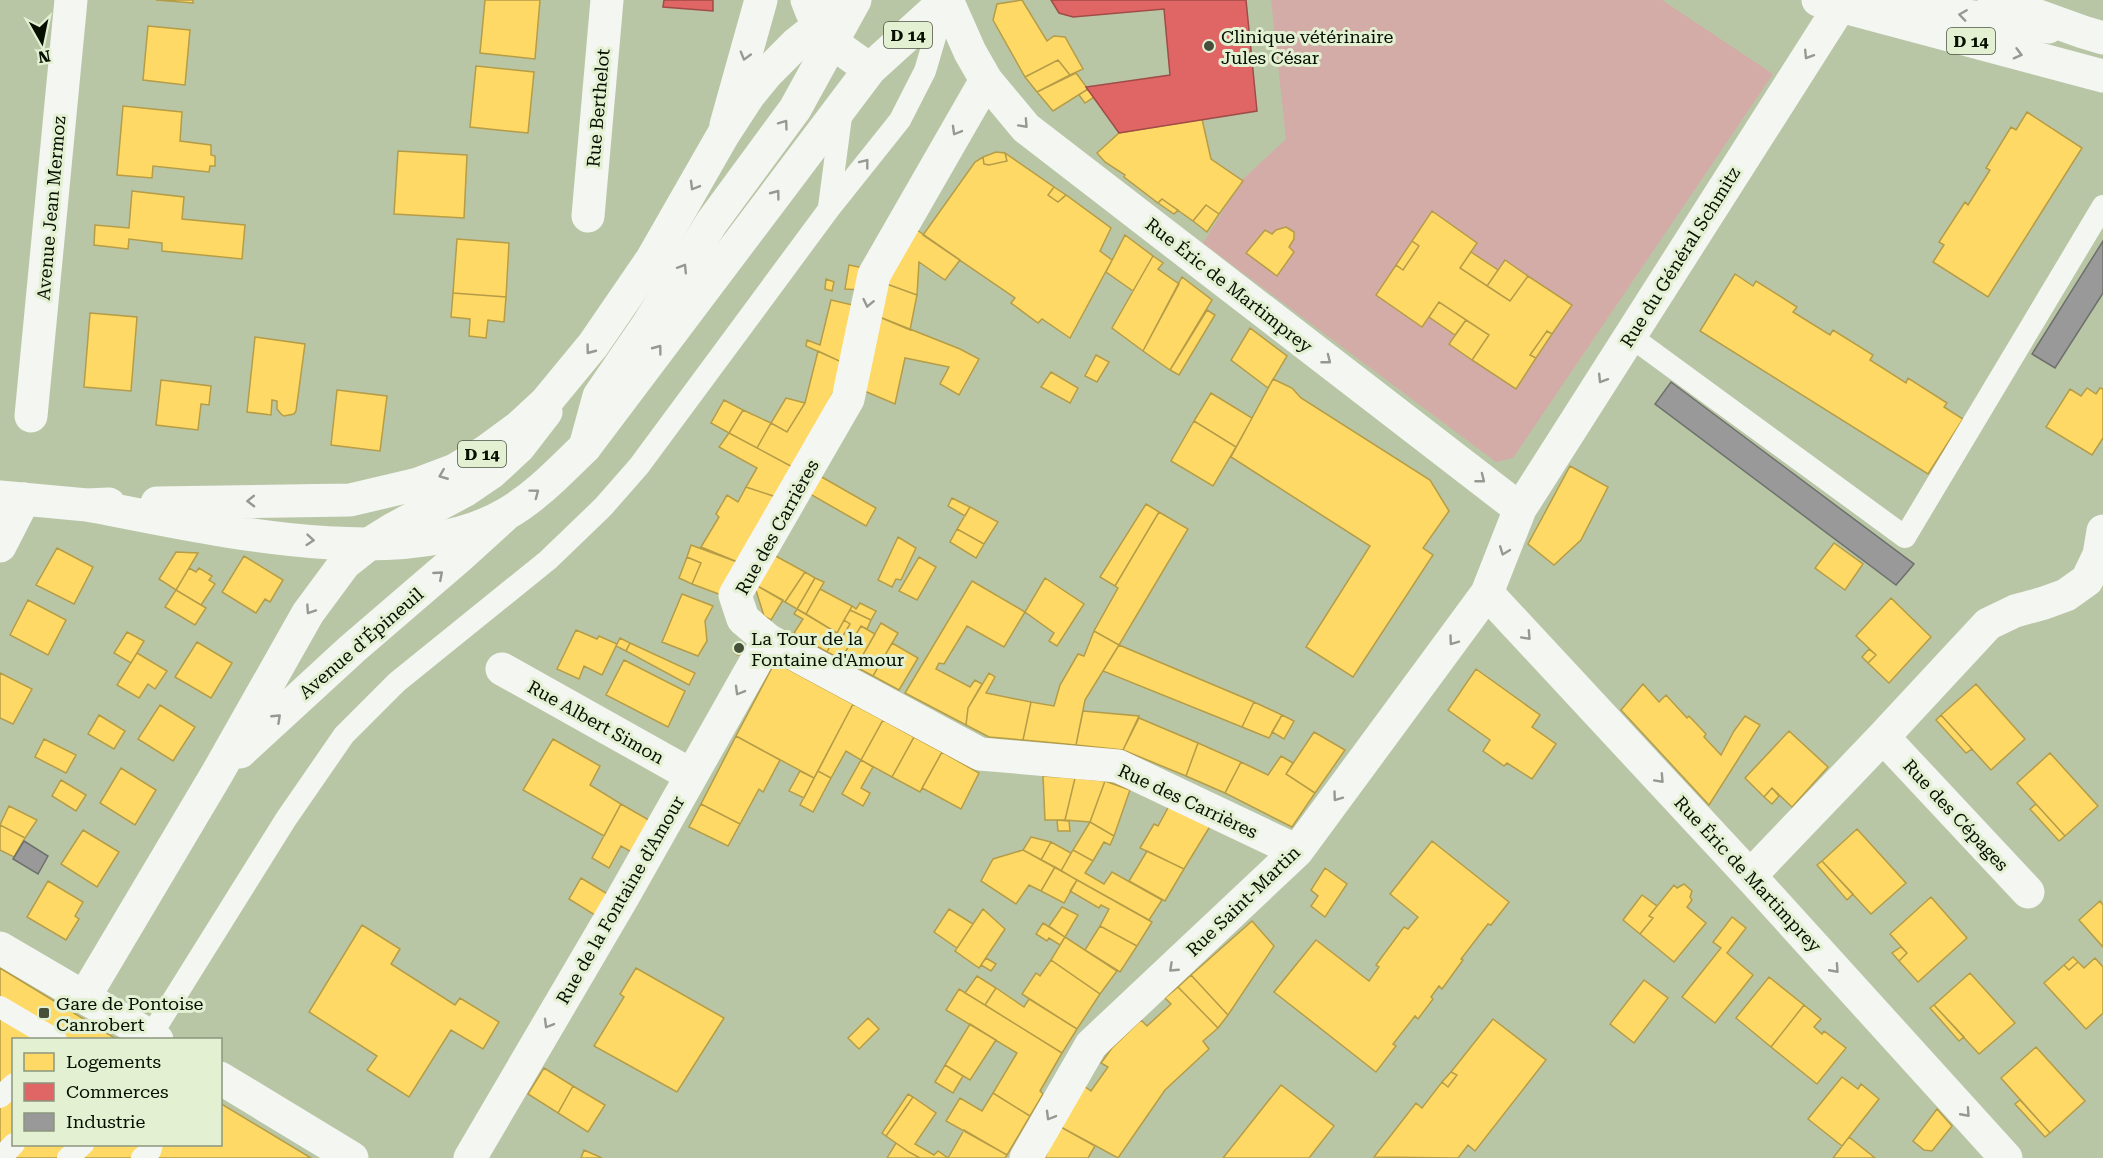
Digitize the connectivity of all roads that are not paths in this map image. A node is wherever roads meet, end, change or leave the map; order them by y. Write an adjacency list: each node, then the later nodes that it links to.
1 (71, 0): 19 (street, Avenue Jean Mermoz)
2 (607, 0): 16 (street, Rue Berthelot)
3 (761, 0): 13 (street, one-way to 13)
4 (854, 0): 9 (street, D 14)
5 (947, 0): 9 (street, D 14); 11 (street, Rue Éric de Martimprey); 15 (lane, one-way to 5)
6 (1994, 0): 8 (street, D 14)
7 (1834, 2): 8 (street, one-way to 7); 10 (street, D 14, one-way to 10); 17 (street, Rue du Général Schmitz, one-way to 17)
8 (2093, 35)
9 (835, 38): 12 (street, D 14); 13 (street, D 14); 20 (street, one-way to 9)
10 (2103, 76)
11 (986, 80): 23 (street, Rue Éric de Martimprey, one-way to 23); 29 (street, Rue des Carrières, one-way to 29)
12 (842, 108): 15 (lane); 20 (street, D 14, one-way to 12)
13 (723, 135): 18 (street, D 14, one-way to 18)
14 (2103, 206): 17 (lane)
15 (829, 209): 41 (lane)
16 (588, 216)
17 (1630, 336): 23 (street, Rue du Général Schmitz, one-way to 23)
18 (569, 376): 22 (street, D 14, one-way to 22); 27 (street)
19 (31, 416)
20 (585, 447): 24 (street, D 14, one-way to 20)
21 (12, 498): 22 (street, D 14); 26 (street)
22 (87, 505): 27 (street, D 14, one-way to 27)
23 (1520, 509): 28 (street, Rue Saint-Martin, one-way to 28)
24 (506, 515): 27 (street, D 14); 32 (street, Avenue d'Épineuil, one-way to 24)
25 (2103, 531): 31 (street)
26 (0, 546)
27 (357, 553): 32 (street, Avenue d'Épineuil, one-way to 32)
28 (1487, 594): 34 (street, Rue Saint-Martin, one-way to 34); 35 (street, Rue Éric de Martimprey, one-way to 35)
29 (768, 640): 33 (street, Rue de la Fontaine d'Amour, one-way to 33); 34 (street, Rue des Carrières)
30 (502, 669): 33 (street, Rue Albert Simon)
31 (1883, 737): 35 (street); 36 (street, Rue des Cépages)
32 (218, 772): 38 (street, Avenue d'Épineuil)
33 (691, 775): 53 (street, Rue de la Fontaine d'Amour, one-way to 53)
34 (1297, 851): 54 (street, Rue Saint-Martin, one-way to 54)
35 (1750, 876): 55 (street, Rue Éric de Martimprey, one-way to 55)
36 (2028, 892)
37 (0, 948): 38 (street)
38 (85, 996): 42 (street)
39 (6, 1015): 40 (lane)
40 (52, 1038)
41 (149, 1038)
42 (154, 1038)
43 (222, 1079): 52 (street)
44 (12, 1086): 45 (lane)
45 (0, 1097)
46 (12, 1146): 49 (lane)
47 (81, 1146): 50 (lane)
48 (151, 1146): 51 (lane)
49 (0, 1158)
50 (68, 1158)
51 (142, 1158)
52 (352, 1158)
53 (470, 1158)
54 (1026, 1158)
55 (2006, 1158)

